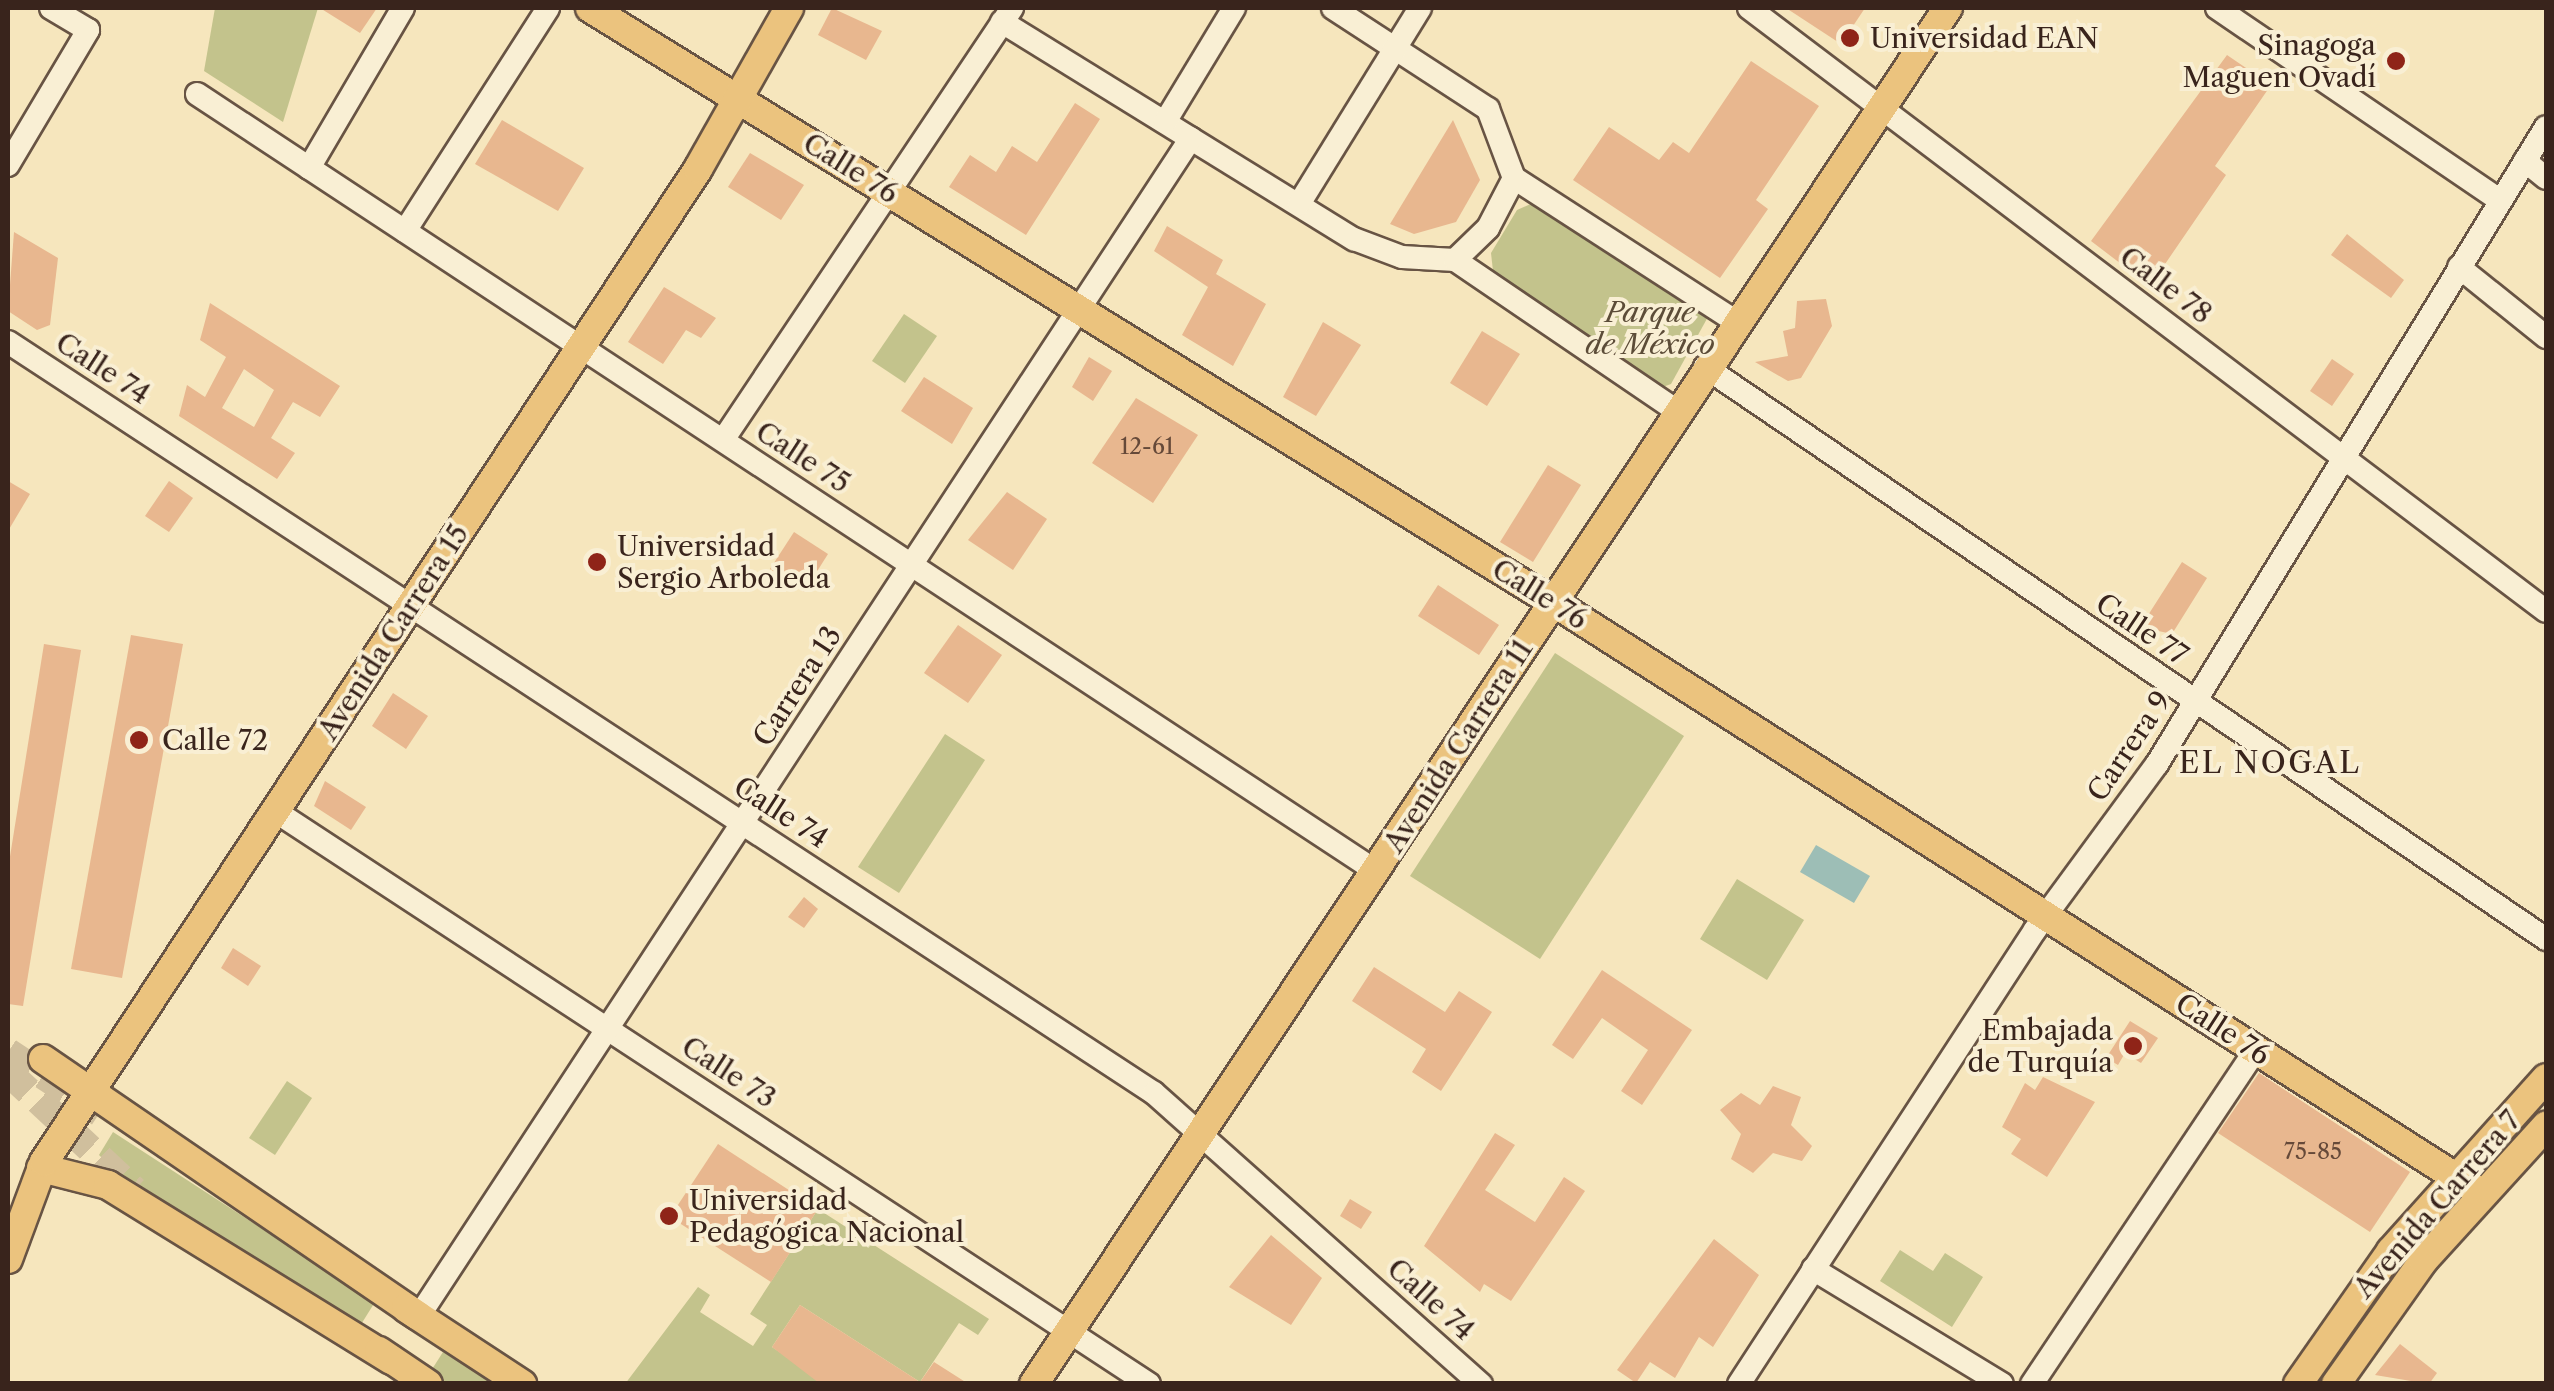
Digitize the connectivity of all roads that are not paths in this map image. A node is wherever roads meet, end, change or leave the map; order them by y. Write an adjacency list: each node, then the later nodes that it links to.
1 (51, 8): 21 (street)
2 (403, 8): 22 (street)
3 (548, 8): 28 (street)
4 (789, 8): 15 (main road, Avenida Carrera 15)
5 (1234, 8): 17 (street)
6 (1333, 8): 13 (street)
7 (1420, 8): 13 (street)
8 (1750, 8): 16 (street, Calle 78)
9 (1948, 8): 16 (main road, Avenida Carrera 11)
10 (2218, 8): 26 (street)
11 (602, 10): 15 (main road, Calle 76)
12 (1007, 15): 17 (street); 25 (street)
13 (1396, 47): 23 (street); 27 (street)
14 (197, 94): 22 (street, Calle 75)
15 (740, 99): 25 (main road, Calle 76); 35 (main road, Avenida Carrera 15)
16 (1881, 107): 32 (main road, Avenida Carrera 11); 39 (street, Calle 78)
17 (1165, 122): 19 (street)
18 (2546, 128): 20 (street, Carrera 9)
19 (1191, 138): 27 (street); 31 (street, Carrera 13)
20 (2525, 161): 24 (street); 26 (street, Carrera 9)
21 (8, 165)
22 (309, 168): 28 (street, Calle 75)
23 (1514, 178): 29 (street); 32 (street)
24 (2546, 178)
25 (887, 190): 31 (main road, Calle 76); 38 (street)
26 (2500, 202): 30 (street, Carrera 9)
27 (1299, 204): 29 (street)
28 (405, 231): 35 (street, Calle 75)
29 (1455, 260): 37 (street)
30 (2459, 267): 33 (street); 39 (street, Carrera 9)
31 (1085, 310): 40 (street, Carrera 13); 41 (main road, Calle 76)
32 (1735, 322): 36 (main road, Avenida Carrera 11)
33 (2546, 337)
34 (8, 342): 42 (street, Calle 74)
35 (581, 347): 38 (street, Calle 75); 42 (main road, Avenida Carrera 15)
36 (1705, 367): 37 (main road, Avenida Carrera 11); 44 (street, Calle 77)
37 (1676, 410): 41 (main road, Avenida Carrera 11)
38 (723, 440): 40 (street, Calle 75)
39 (2342, 456): 43 (street, Calle 78); 44 (street, Carrera 9)
40 (912, 565): 46 (street, Carrera 13); 47 (street, Calle 75)
41 (1552, 602): 47 (main road, Avenida Carrera 11); 48 (main road, Calle 76)
42 (410, 604): 45 (main road, Avenida Carrera 15); 46 (street, Calle 74)
43 (2546, 611)
44 (2195, 701): 48 (street, Carrera 9); 49 (street, Calle 77)
45 (275, 811): 50 (street, Calle 73); 54 (main road, Avenida Carrera 15)
46 (744, 824): 50 (street, Carrera 13); 56 (street, Calle 74)
47 (1376, 871): 56 (main road, Avenida Carrera 11)
48 (2045, 915): 51 (main road, Calle 76); 62 (street, Carrera 9)
49 (2546, 939)
50 (607, 1028): 64 (street, Carrera 13); 65 (street, Calle 73)
51 (2256, 1050): 58 (main road, Calle 76); 76 (street)
52 (43, 1059): 54 (main road)
53 (2546, 1078): 58 (main road, Avenida Carrera 7)
54 (90, 1091): 57 (main road, Avenida Carrera 15); 64 (main road)
55 (2546, 1126): 59 (main road, Avenida Carrera 7)
56 (1203, 1134): 65 (main road, Avenida Carrera 11); 67 (street, Calle 74)
57 (41, 1168): 61 (main road, Avenida Carrera 15); 66 (main road)
58 (2457, 1178): 59 (main road, Calle 76); 77 (main road, Avenida Carrera 7)
59 (2482, 1194): 68 (main road, Avenida Carrera 7)
60 (282, 1230): 64 (main road)
61 (8, 1260)
62 (1813, 1269): 74 (street, Carrera 9); 75 (street)
63 (262, 1272): 66 (main road)
64 (419, 1316): 70 (main road)
65 (1069, 1330): 71 (main road, Avenida Carrera 11); 72 (street, Calle 73)
66 (391, 1360): 69 (main road)
67 (1457, 1376): 73 (street, Calle 74)
68 (2344, 1380)
69 (428, 1384)
70 (522, 1384)
71 (1034, 1384)
72 (1148, 1384)
73 (1481, 1384)
74 (1739, 1384)
75 (2002, 1384)
76 (2032, 1384)
77 (2298, 1384)

